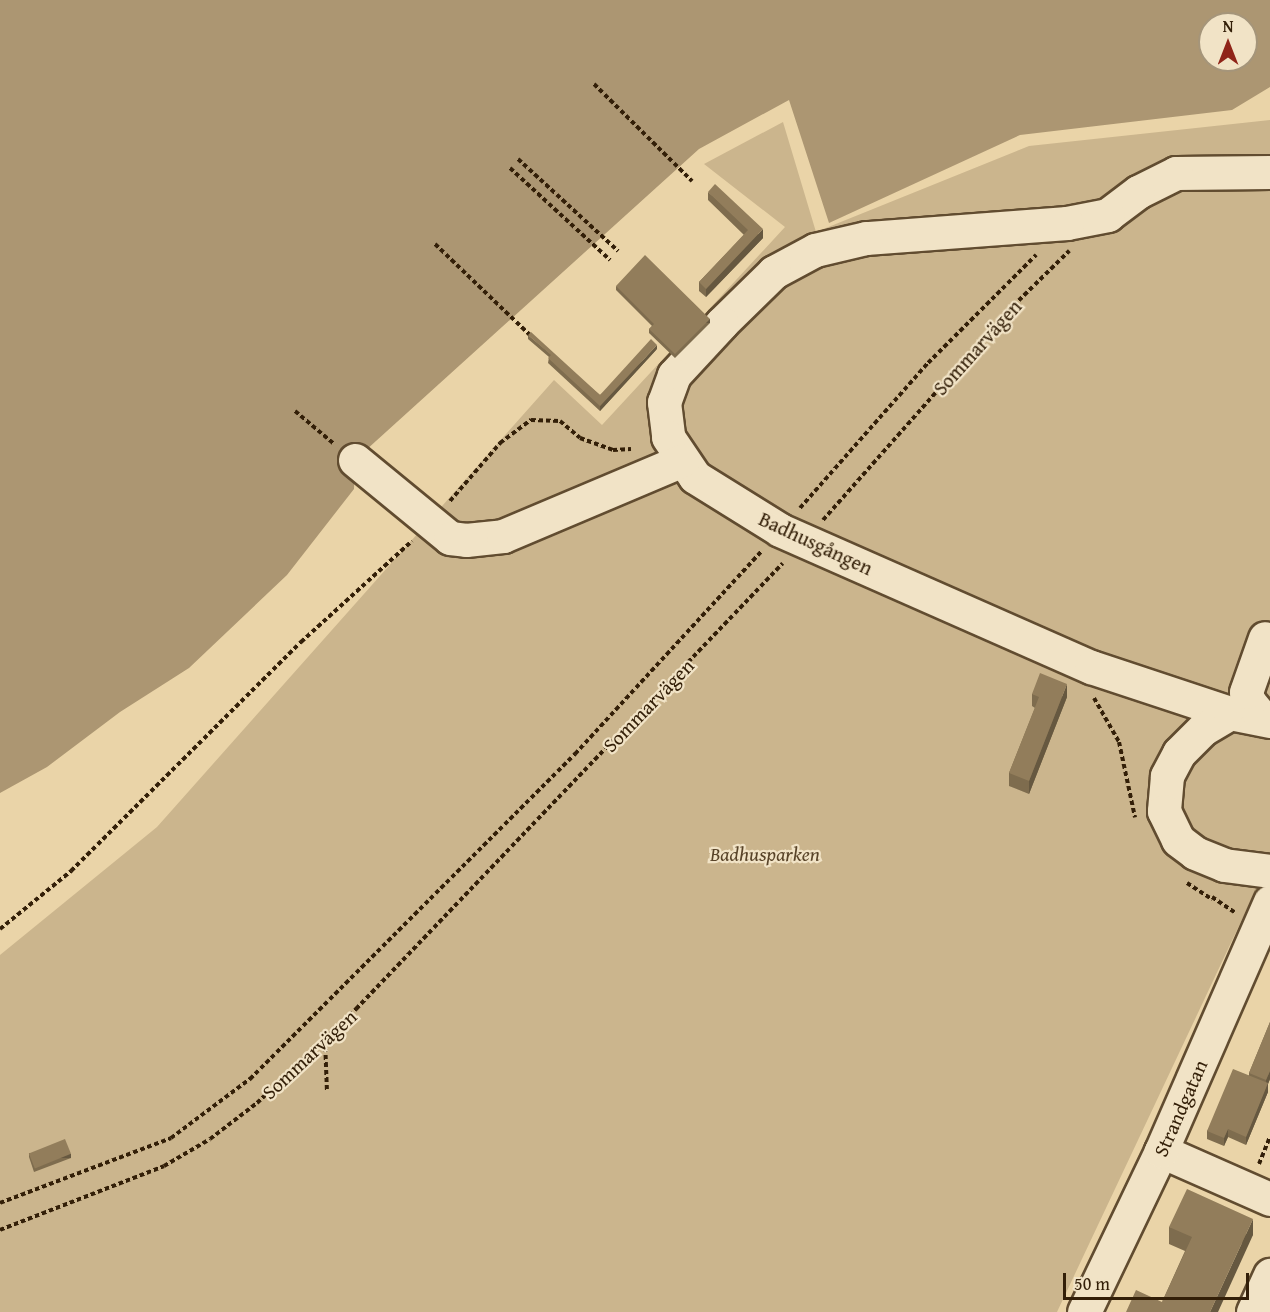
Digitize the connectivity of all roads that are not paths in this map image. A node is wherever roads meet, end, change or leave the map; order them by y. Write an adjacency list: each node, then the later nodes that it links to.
1 (1270, 172): 2 (street)
2 (676, 448): 3 (street); 5 (street, Badhusgången)
3 (355, 460)
4 (1265, 638): 6 (street)
5 (1230, 713): 6 (street, Badhusgången); 7 (street)
6 (1267, 720)
7 (1270, 871)
8 (1264, 914): 9 (street, Strandgatan)
9 (1161, 1151): 10 (street); 12 (street, Strandgatan)
10 (1270, 1199)
11 (1270, 1275): 13 (street)
12 (1084, 1312)
13 (1253, 1312)

